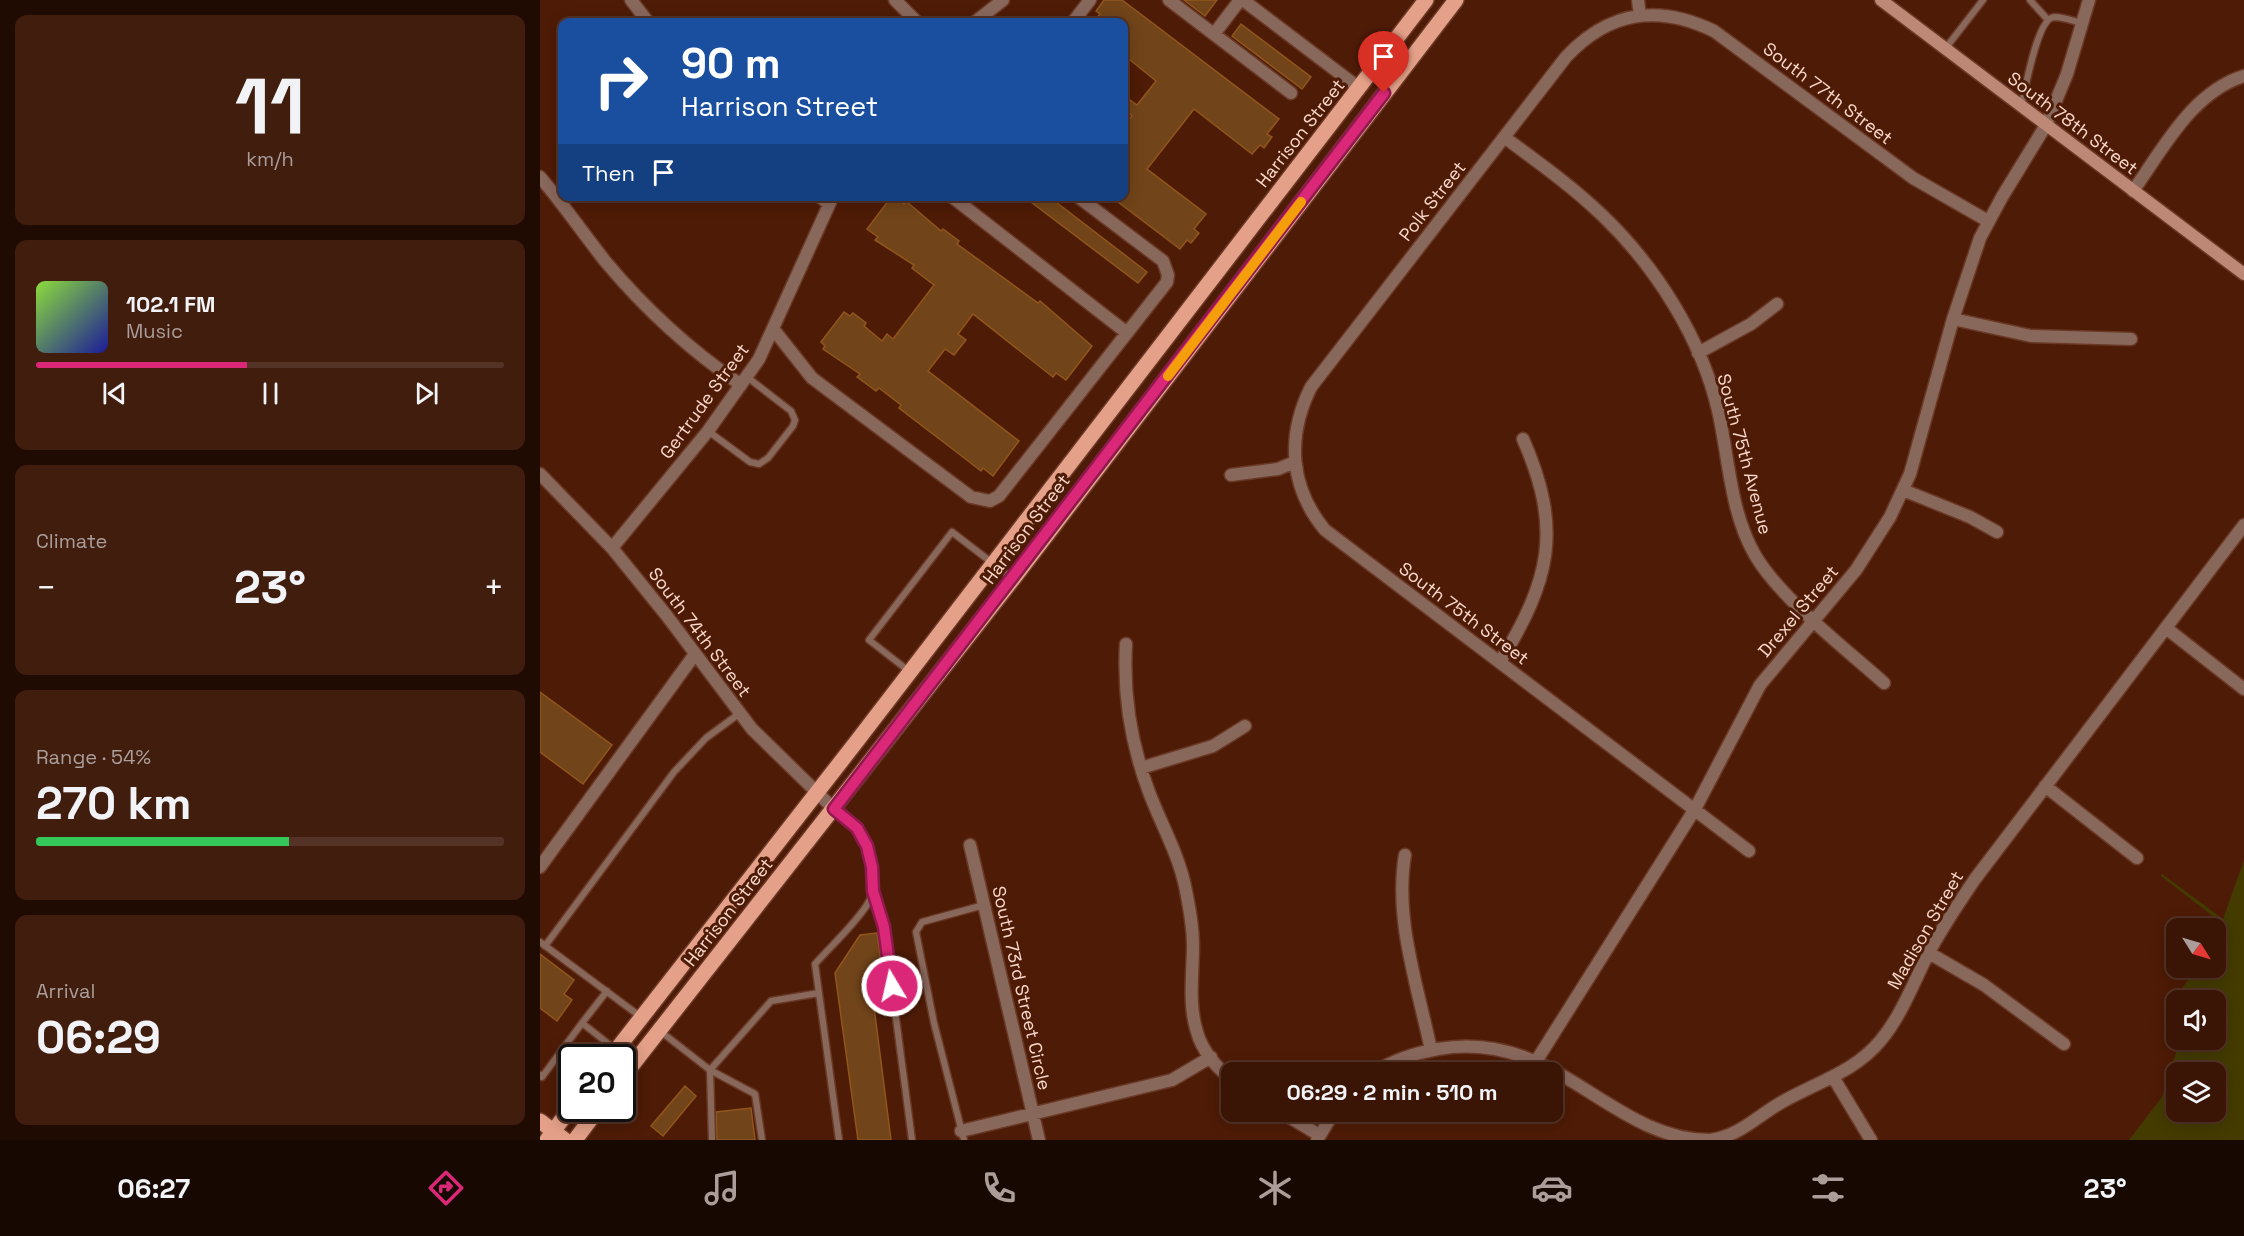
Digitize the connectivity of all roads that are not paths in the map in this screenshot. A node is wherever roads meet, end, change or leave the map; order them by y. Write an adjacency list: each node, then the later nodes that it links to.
1 (631, 0): 15 (street)
2 (895, 0): 16 (street)
3 (1003, 0): 17 (street)
4 (1090, 0): 18 (street)
5 (1168, 0): 21 (street)
6 (1242, 0): 21 (street); 24 (street)
7 (1426, 0): 24 (main road, Harrison Street)
8 (1456, 0): 55 (main road, Harrison Street)
9 (1638, 0): 14 (street)
10 (1881, 0): 22 (street, South 78th Street)
11 (1983, 0): 22 (lane)
12 (2030, 0): 19 (lane)
13 (2089, 0): 20 (street, Drexel Street)
14 (1640, 16): 28 (street, Polk Street); 36 (street, South 77th Street)
15 (645, 18)
16 (913, 18)
17 (980, 18)
18 (1076, 18)
19 (2048, 20): 20 (lane); 26 (lane)
20 (2082, 23): 27 (street, Drexel Street)
21 (1214, 34): 25 (street)
22 (1945, 49): 26 (street, South 78th Street)
23 (2244, 76): 30 (street)
24 (1359, 88): 54 (main road, Harrison Street)
25 (1291, 93)
26 (2021, 107): 27 (street, South 78th Street)
27 (2046, 125): 30 (street, South 78th Street); 36 (street, Drexel Street)
28 (1504, 136): 43 (street, South 75th Avenue); 47 (street, Polk Street)
29 (540, 177): 31 (street)
30 (2133, 191): 37 (street, South 78th Street)
31 (558, 200)
32 (559, 201): 44 (street)
33 (826, 201): 40 (street, Gertrude Street)
34 (957, 201): 41 (street)
35 (1084, 201): 41 (street)
36 (1988, 221): 39 (street, Drexel Street)
37 (2244, 274)
38 (1777, 304): 43 (street)
39 (1953, 319): 42 (street); 50 (street, Drexel Street)
40 (774, 330): 41 (street); 44 (street, Gertrude Street)
41 (1127, 333)
42 (2131, 339)
43 (1698, 353): 56 (street, South 75th Avenue)
44 (744, 381): 45 (street, Gertrude Street); 45 (lane)
45 (708, 431): 53 (street, Gertrude Street)
46 (1523, 439): 60 (street)
47 (1295, 462): 49 (street); 60 (street, South 75th Street)
48 (540, 474): 53 (street, South 74th Street)
49 (1231, 475)
50 (1903, 490): 52 (street); 56 (street, Drexel Street)
51 (2244, 525): 57 (street, Madison Street)
52 (1997, 532)
53 (612, 548): 59 (street, South 74th Street)
54 (993, 564): 55 (lane); 61 (main road, Harrison Street); 61 (lane)
55 (1013, 579): 69 (main road, Harrison Street)
56 (1814, 620): 62 (street, South 75th Avenue); 70 (street, Drexel Street)
57 (2166, 628): 63 (street); 67 (street, Madison Street)
58 (1126, 644): 66 (street)
59 (695, 654): 64 (street, South 74th Street); 75 (street)
60 (1500, 662): 70 (street, South 75th Street)
61 (910, 672): 68 (main road, Harrison Street)
62 (1884, 683)
63 (2244, 689)
64 (740, 713): 68 (street, South 74th Street); 78 (lane)
65 (1245, 726): 66 (street)
66 (1141, 768): 89 (street)
67 (2045, 786): 74 (street); 79 (street, Madison Street)
68 (816, 792): 69 (street, South 74th Street); 82 (main road, Harrison Street)
69 (834, 809): 76 (lane); 84 (main road, Harrison Street)
70 (1695, 809): 72 (street, South 75th Street); 93 (street, Drexel Street)
71 (970, 845): 77 (street, South 73rd Street Circle)
72 (1749, 851)
73 (1405, 855): 88 (street)
74 (2138, 858)
75 (540, 867)
76 (873, 891): 81 (lane); 112 (lane)
77 (984, 905): 99 (street, South 73rd Street Circle); 105 (lane)
78 (542, 944): 80 (lane)
79 (1929, 953): 87 (street); 97 (street, Madison Street)
80 (607, 991): 82 (lane); 83 (lane)
81 (819, 993): 95 (lane); 111 (lane)
82 (642, 1017): 86 (main road, Harrison Street)
83 (582, 1023): 85 (lane); 96 (lane)
84 (660, 1030): 90 (main road, Harrison Street); 95 (lane)
85 (603, 1044)
86 (621, 1044)
87 (2064, 1044)
88 (1431, 1050): 91 (street); 92 (street)
89 (1211, 1057): 94 (street); 99 (street)
90 (636, 1060)
91 (1394, 1062)
92 (1533, 1062)
93 (1536, 1062)
94 (1221, 1067)
95 (710, 1070): 109 (lane); 110 (lane)
96 (540, 1075)
97 (1833, 1077): 114 (street, Madison Street); 115 (street)
98 (1563, 1080): 114 (street, Madison Street)
99 (1033, 1114): 105 (street); 113 (street, South 73rd Street Circle)
100 (540, 1121): 106 (main road)
101 (564, 1122): 106 (main road)
102 (588, 1122): 108 (main road)
103 (1296, 1122): 107 (street)
104 (1328, 1122): 107 (street)
105 (962, 1135)
106 (555, 1137)
107 (1318, 1137)
108 (575, 1140)
109 (712, 1140)
110 (762, 1140)
111 (839, 1140)
112 (912, 1140)
113 (1039, 1140)
114 (1688, 1140)
115 (1871, 1140)

